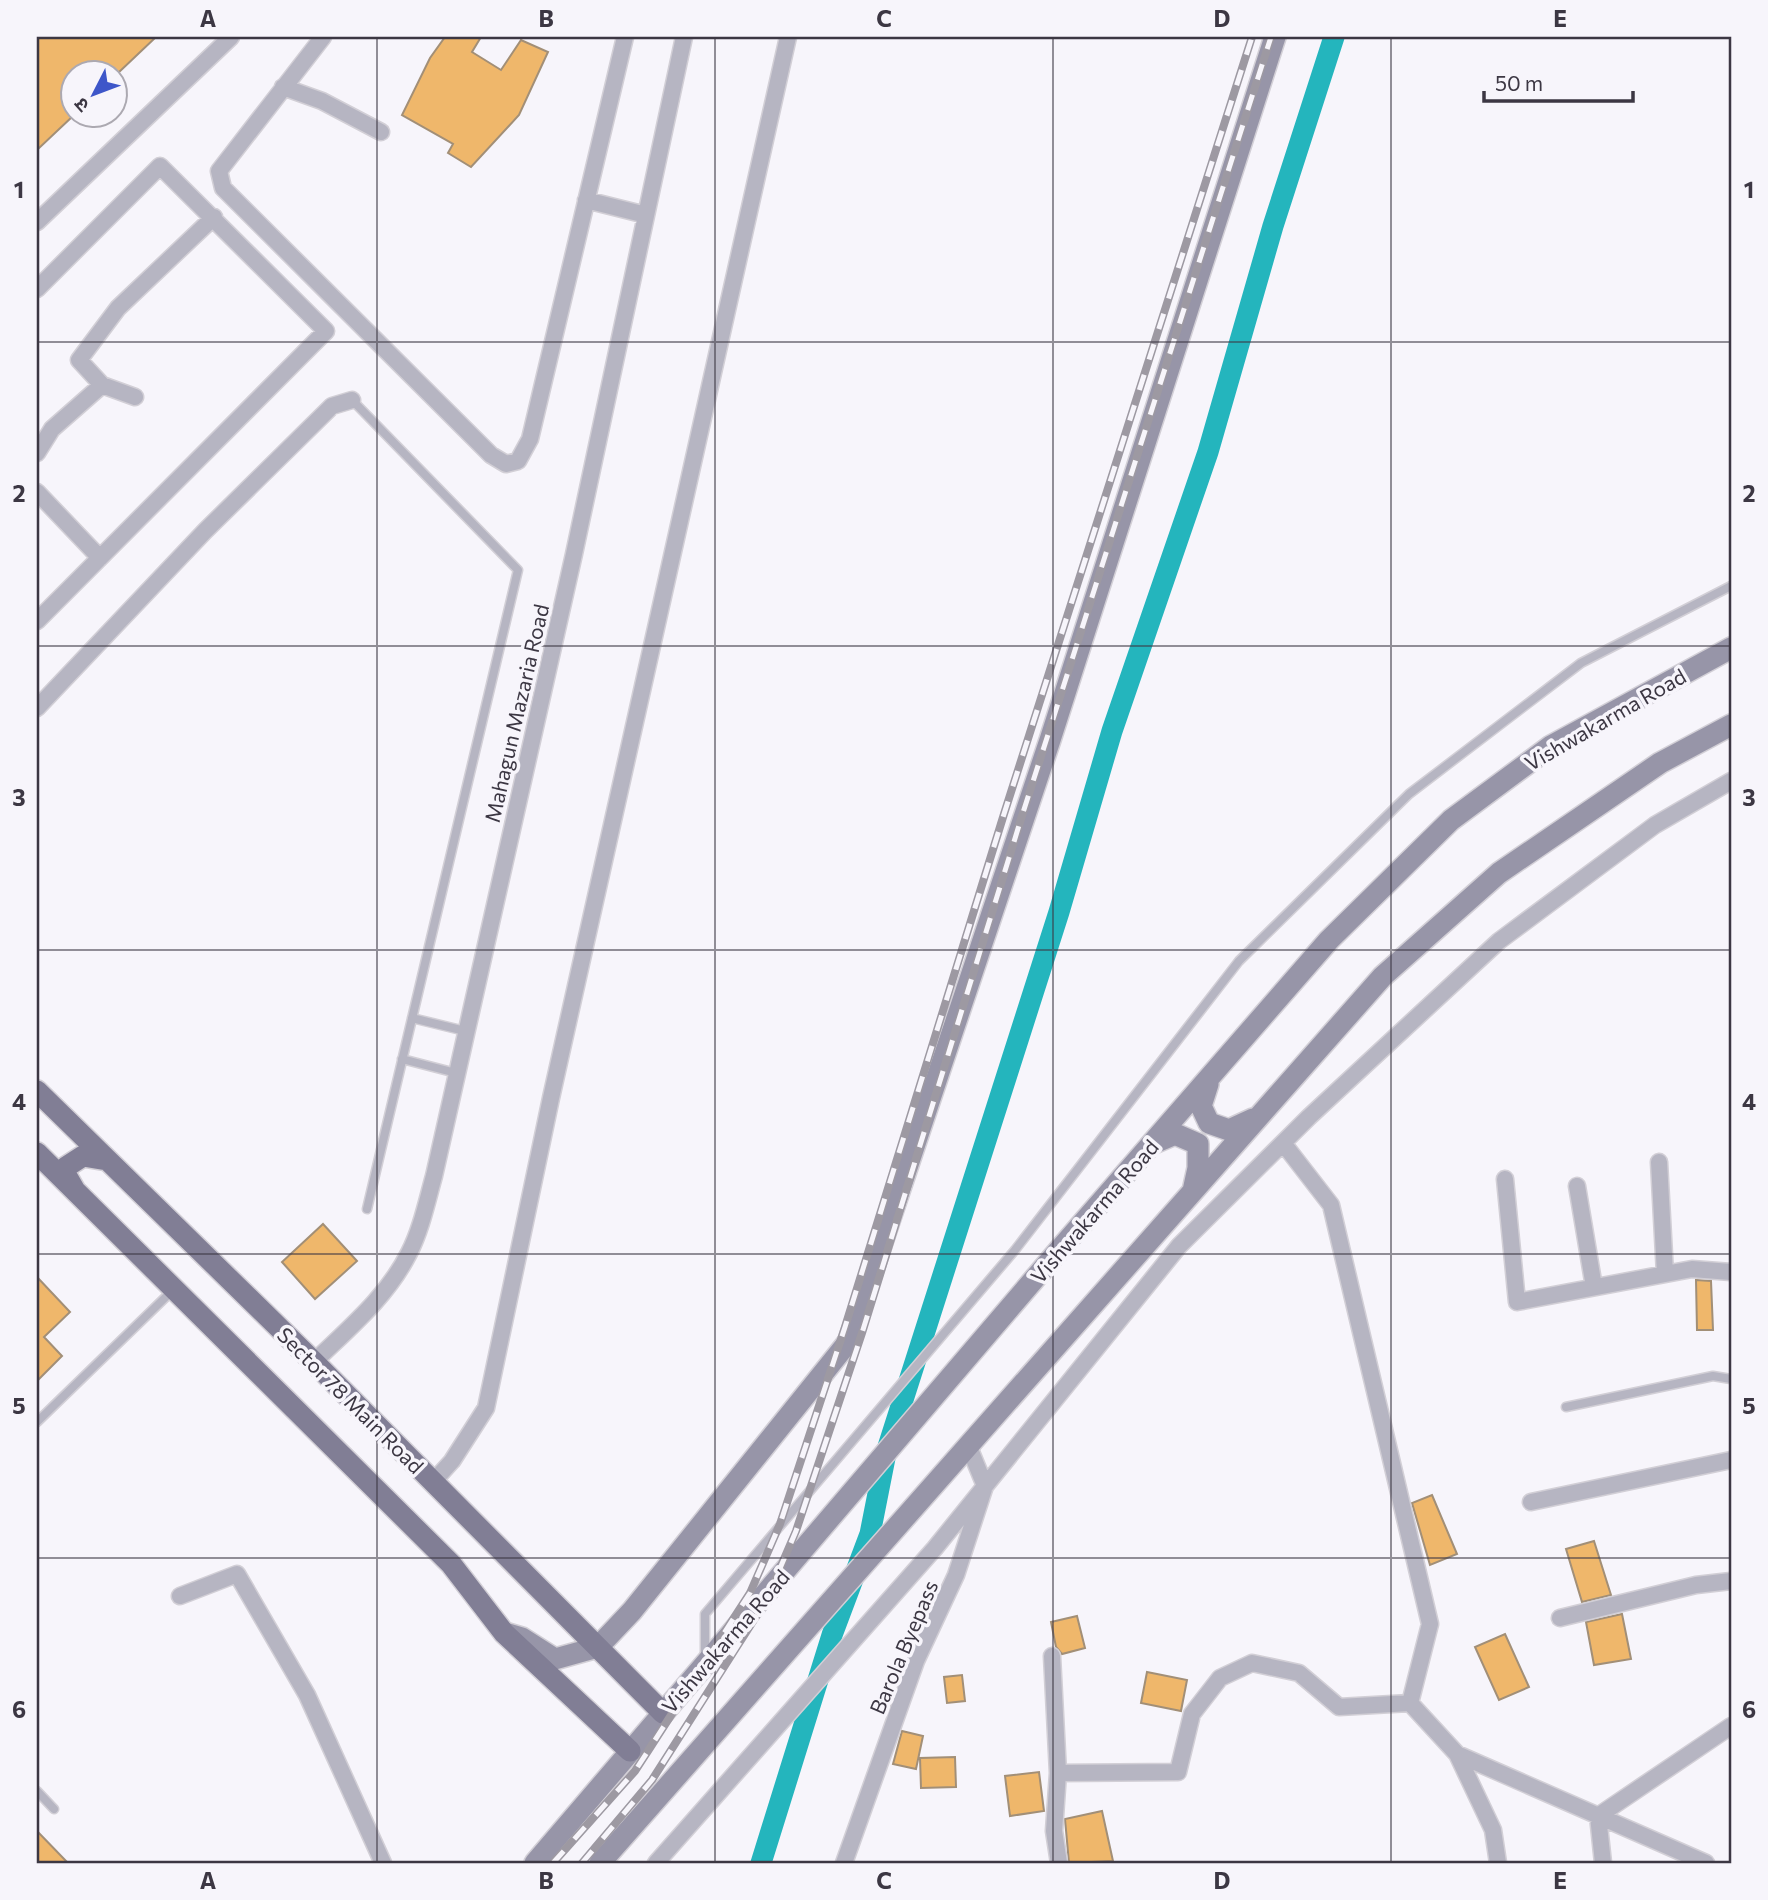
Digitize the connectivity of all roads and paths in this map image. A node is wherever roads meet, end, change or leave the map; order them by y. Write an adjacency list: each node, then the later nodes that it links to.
1 (231, 37): 12 (street)
2 (323, 37): 7 (street)
3 (625, 37): 9 (street)
4 (684, 37): 10 (street, Mahagun Mazaria Road)
5 (788, 37): 53 (street)
6 (1275, 37): 60 (main road)
7 (284, 87): 8 (street); 9 (street)
8 (381, 132)
9 (586, 200): 10 (street)
10 (646, 215): 27 (street, Mahagun Mazaria Road)
11 (214, 218): 13 (street); 14 (street); 19 (street)
12 (37, 222)
13 (37, 289)
14 (102, 385): 15 (street); 17 (street)
15 (135, 397)
16 (352, 400): 23 (street); 26 (lane)
17 (37, 453)
18 (37, 492): 19 (street)
19 (100, 558): 21 (street)
20 (1731, 586): 62 (lane)
21 (37, 621)
22 (1731, 648): 30 (main road, Vishwakarma Road)
23 (37, 708)
24 (1731, 725): 32 (main road)
25 (1731, 780): 34 (street)
26 (412, 1018): 27 (lane); 28 (lane)
27 (465, 1031): 29 (street, Mahagun Mazaria Road)
28 (402, 1059): 29 (lane); 42 (lane)
29 (456, 1073): 47 (street, Mahagun Mazaria Road)
30 (1211, 1077): 32 (main road); 33 (main road, Vishwakarma Road)
31 (37, 1091): 36 (main road, Sector 78 Main Road)
32 (1259, 1117): 41 (main road)
33 (1154, 1143): 41 (main road); 62 (main road, Vishwakarma Road)
34 (1283, 1143): 54 (street); 63 (street)
35 (37, 1153): 40 (main road)
36 (107, 1160): 40 (main road); 47 (main road, Sector 78 Main Road)
37 (1660, 1163): 44 (street)
38 (1504, 1179): 45 (street)
39 (1577, 1186): 45 (street)
40 (75, 1191): 46 (main road)
41 (1193, 1192): 51 (main road)
42 (367, 1209)
43 (1731, 1272): 44 (street)
44 (1665, 1274): 45 (street)
45 (1594, 1287)
46 (174, 1290): 50 (lane); 59 (main road)
47 (314, 1362): 53 (main road, Sector 78 Main Road)
48 (1731, 1379): 49 (lane)
49 (1566, 1407)
50 (37, 1422)
51 (969, 1447): 54 (street); 75 (main road)
52 (1731, 1460): 55 (street)
53 (433, 1482): 60 (main road, Sector 78 Main Road)
54 (985, 1486): 76 (street); 77 (street, Barola Byepass)
55 (1531, 1502)
56 (1731, 1581): 58 (street)
57 (180, 1596): 73 (street)
58 (1560, 1618)
59 (504, 1633): 60 (main road); 66 (main road)
60 (598, 1647): 64 (main road, Sector 78 Main Road)
61 (1052, 1656): 68 (street)
62 (705, 1664): 64 (main road, Vishwakarma Road)
63 (1410, 1703): 67 (street); 68 (street)
64 (663, 1713): 66 (main road, Vishwakarma Road)
65 (1731, 1726): 71 (street)
66 (630, 1751): 74 (main road, Vishwakarma Road)
67 (1457, 1754): 71 (street); 72 (street)
68 (1058, 1773): 78 (street)
69 (37, 1791): 70 (lane)
70 (54, 1809)
71 (1598, 1816): 81 (street); 82 (street)
72 (1495, 1844): 79 (street); 80 (street)
73 (383, 1863)
74 (535, 1863)
75 (600, 1863)
76 (656, 1863)
77 (844, 1863)
78 (1059, 1863)
79 (1485, 1863)
80 (1498, 1863)
81 (1603, 1863)
82 (1706, 1863)

